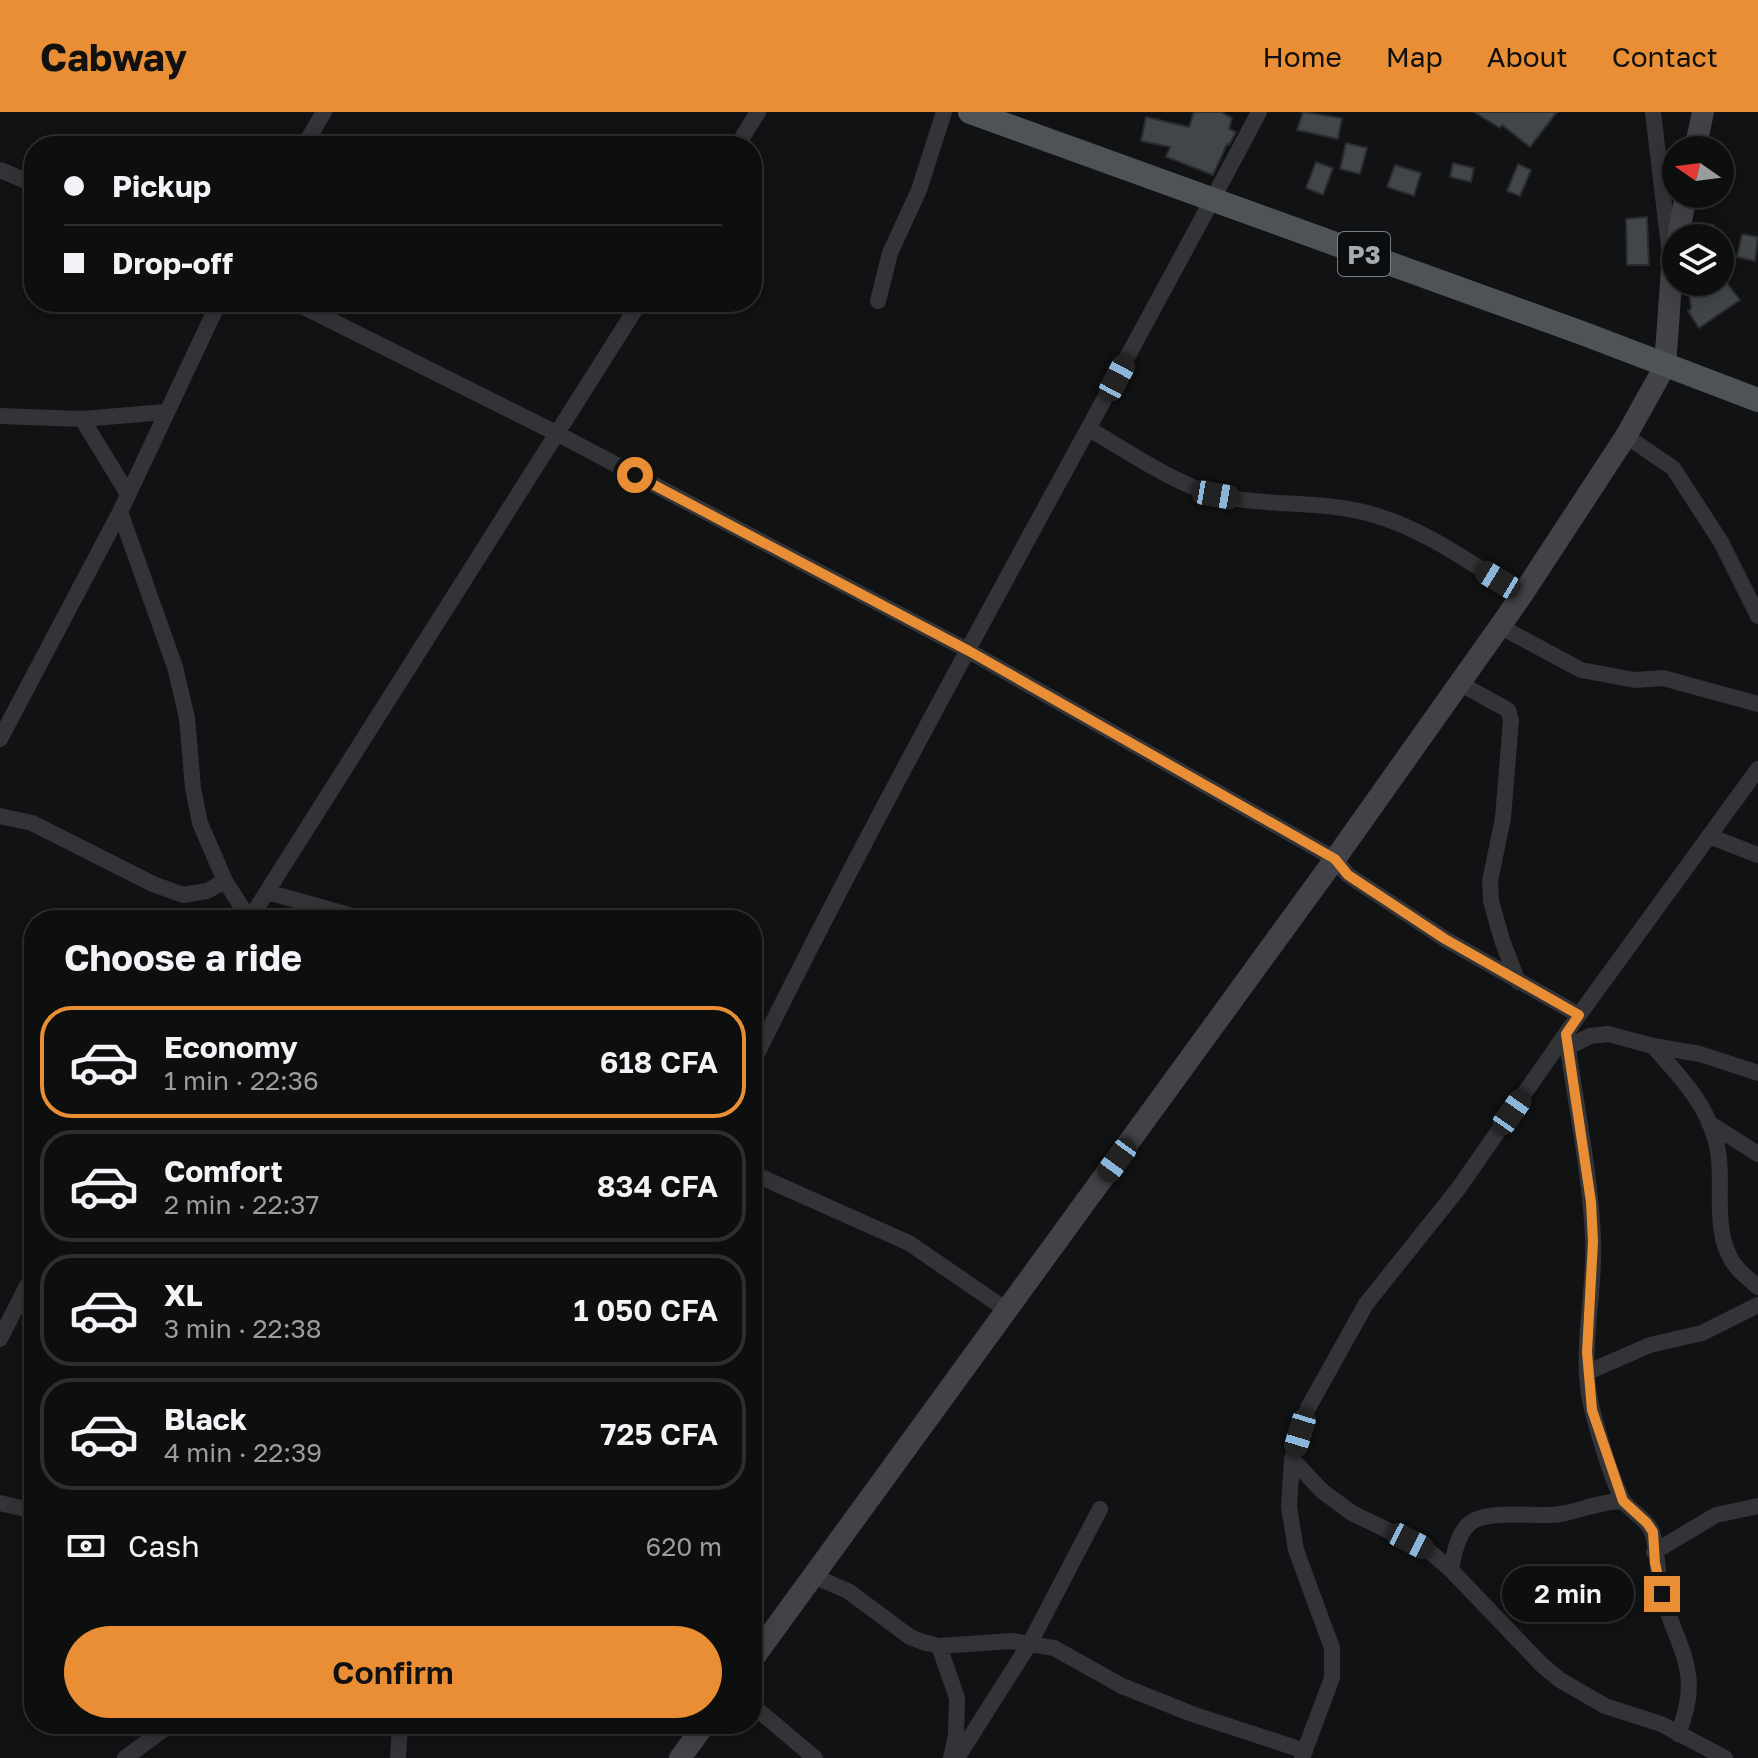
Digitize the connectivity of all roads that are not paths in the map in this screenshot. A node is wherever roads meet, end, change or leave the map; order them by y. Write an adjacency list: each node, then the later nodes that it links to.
1 (324, 112): 8 (street)
2 (758, 112): 9 (street)
3 (944, 112): 16 (street)
4 (970, 112): 13 (main road, P3)
5 (1259, 112): 13 (street)
6 (1703, 112): 10 (main road)
7 (1650, 114): 14 (street)
8 (310, 136)
9 (743, 136)
10 (1698, 136)
11 (0, 170): 12 (street)
12 (24, 180)
13 (1213, 200): 20 (main road, P3); 25 (street)
14 (1666, 224)
15 (1670, 296): 20 (main road)
16 (878, 301)
17 (214, 312): 22 (street)
18 (314, 312): 26 (street)
19 (634, 312): 26 (street)
20 (1665, 366): 21 (main road, P3); 27 (main road)
21 (1758, 400)
22 (165, 412): 24 (street); 28 (street)
23 (0, 416): 24 (street)
24 (82, 419): 28 (street)
25 (1089, 429): 30 (street); 33 (street)
26 (558, 434): 33 (street); 43 (street)
27 (1626, 436): 30 (main road); 31 (street)
28 (128, 494): 29 (street)
29 (120, 512): 36 (street); 42 (street)
30 (1522, 595): 32 (main road)
31 (1758, 616)
32 (1499, 626): 34 (main road); 35 (street)
33 (969, 651): 41 (street); 50 (street)
34 (1459, 683): 41 (main road); 47 (street)
35 (1758, 704)
36 (0, 739)
37 (1758, 769): 39 (street)
38 (0, 816): 42 (street)
39 (1709, 836): 40 (street); 48 (street)
40 (1758, 855)
41 (1335, 859): 47 (street); 59 (main road)
42 (225, 881): 44 (street)
43 (267, 892): 45 (street); 46 (street)
44 (244, 910)
45 (256, 910)
46 (331, 910)
47 (1518, 982): 48 (street)
48 (1579, 1015): 49 (street)
49 (1567, 1040): 51 (street); 61 (street); 62 (street)
50 (762, 1044)
51 (1653, 1046): 52 (street); 53 (street)
52 (1758, 1073)
53 (1709, 1123): 54 (street); 56 (street)
54 (1758, 1154)
55 (762, 1177): 59 (street)
56 (1758, 1287)
57 (24, 1292): 60 (street)
58 (1758, 1305): 61 (street)
59 (1008, 1311): 70 (main road)
60 (0, 1339)
61 (1588, 1372): 63 (street)
62 (1292, 1459): 69 (street); 79 (street)
63 (1623, 1501): 68 (street); 69 (street)
64 (0, 1503): 66 (street)
65 (1758, 1506): 68 (street)
66 (24, 1509)
67 (1100, 1509): 71 (street)
68 (1654, 1552): 78 (street)
69 (1451, 1570): 78 (street)
70 (813, 1576): 72 (main road); 73 (street)
71 (1030, 1643): 73 (street); 79 (street); 84 (street)
72 (762, 1646)
73 (939, 1646): 84 (street)
74 (762, 1713): 83 (street)
75 (157, 1734): 80 (street)
76 (399, 1734): 81 (street)
77 (698, 1734): 82 (main road)
78 (1678, 1734): 85 (street)
79 (1304, 1754)
80 (125, 1758)
81 (398, 1758)
82 (680, 1758)
83 (815, 1758)
84 (954, 1758)
85 (1725, 1758)

